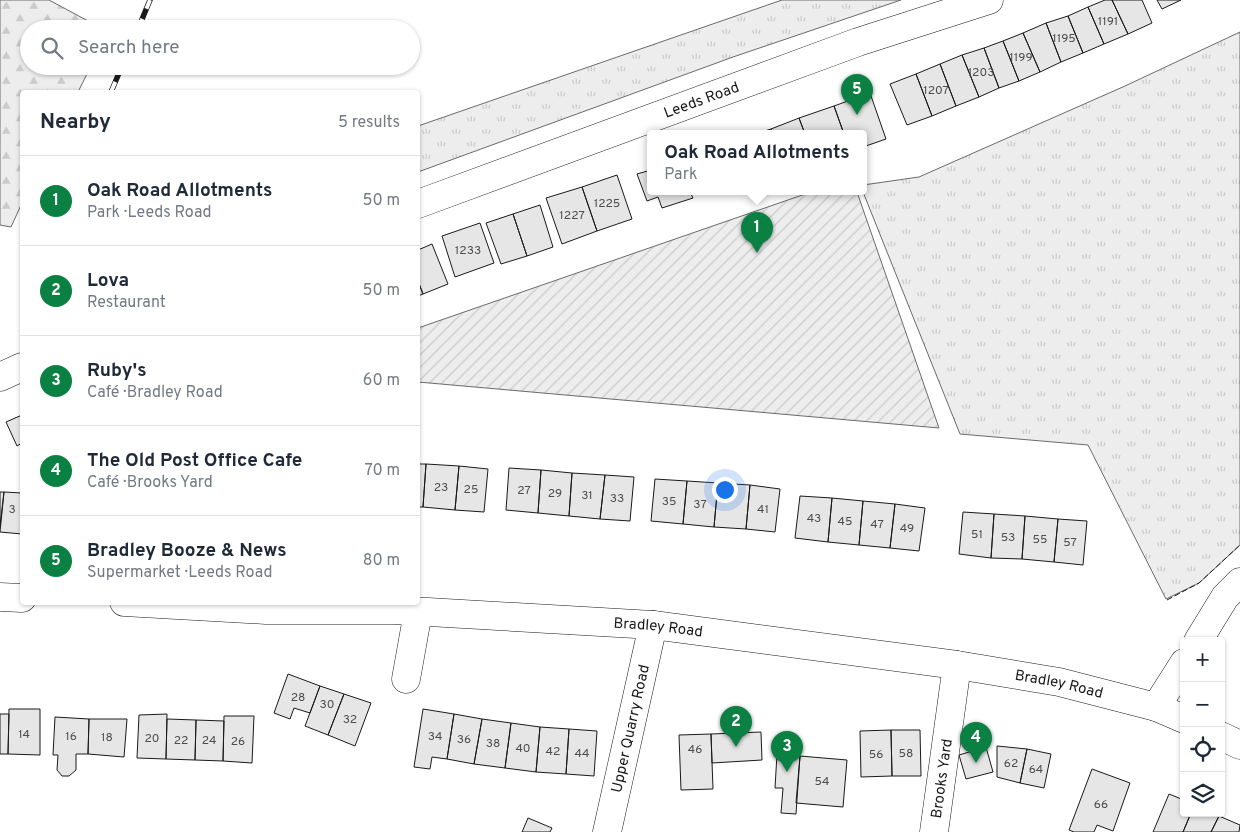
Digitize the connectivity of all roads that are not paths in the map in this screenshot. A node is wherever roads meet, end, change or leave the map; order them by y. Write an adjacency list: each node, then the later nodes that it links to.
1 (989, 0): 2 (main road, Leeds Road)
2 (420, 203)
3 (20, 368): 4 (main road)
4 (0, 377)
5 (1240, 582): 11 (main road)
6 (0, 597): 7 (main road)
7 (20, 598)
8 (177, 605): 9 (main road, Bradley Road)
9 (418, 612): 10 (main road, Bradley Road); 14 (main road)
10 (653, 625): 12 (main road, Bradley Road); 19 (main road, Upper Quarry Road)
11 (1200, 637)
12 (957, 665): 15 (main road, Bradley Road); 20 (main road, Brooks Yard)
13 (1180, 669): 15 (main road)
14 (406, 679)
15 (1156, 707): 16 (main road, Bradley Road)
16 (1180, 717)
17 (1225, 738): 18 (main road)
18 (1240, 745)
19 (607, 832)
20 (934, 832)

